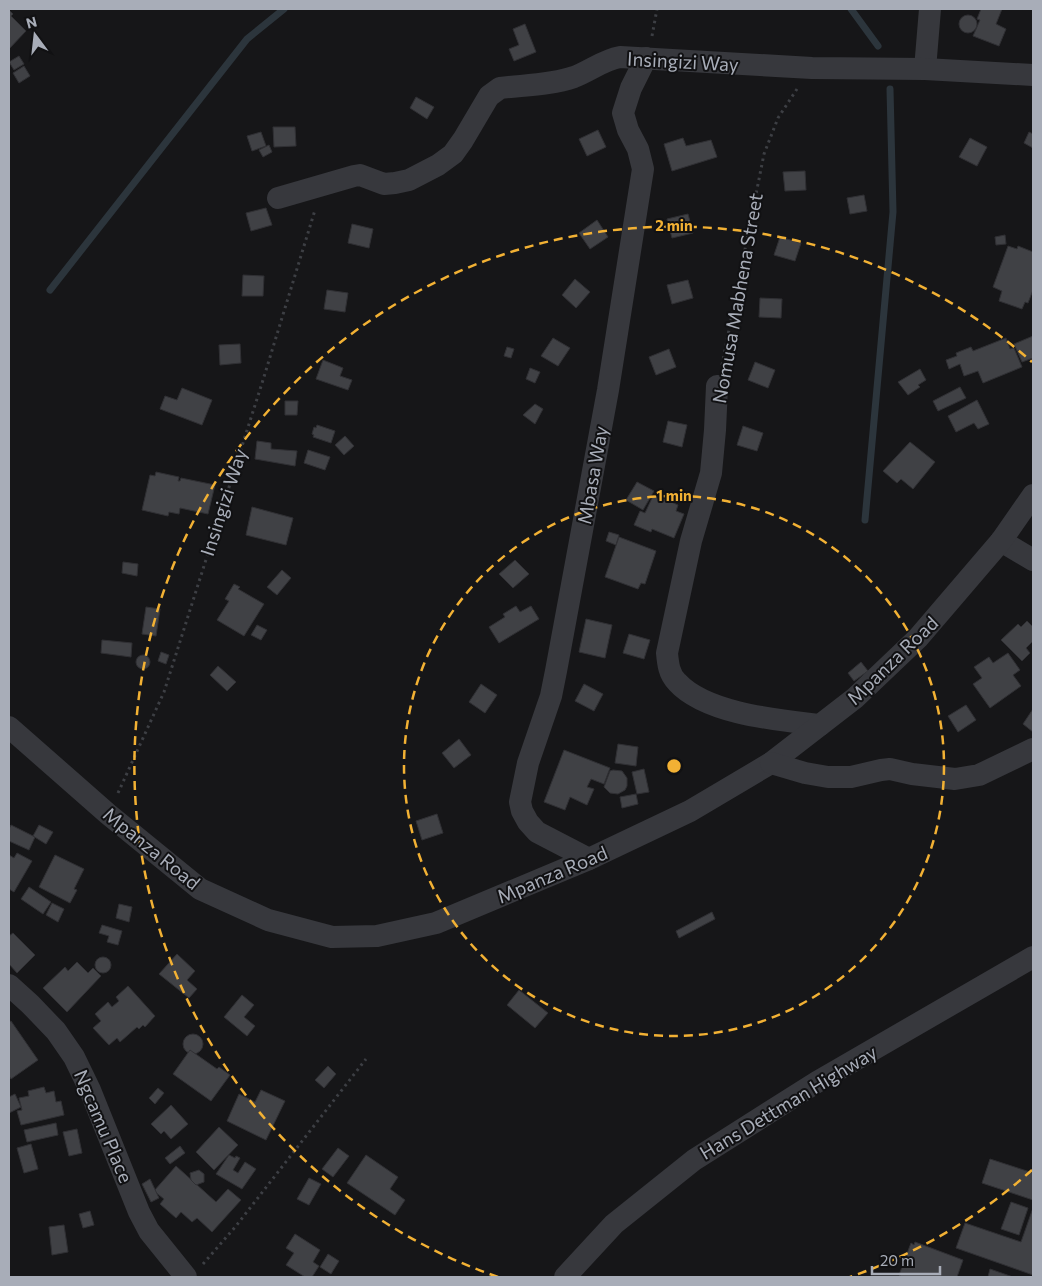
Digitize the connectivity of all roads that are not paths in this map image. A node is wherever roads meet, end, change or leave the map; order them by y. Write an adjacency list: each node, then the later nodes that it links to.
1 (930, 9): 3 (street)
2 (646, 58): 3 (street, Insingizi Way); 5 (street, Insingizi Way); 14 (street, Mbasa Way)
3 (925, 69): 4 (street, Insingizi Way)
4 (1033, 74)
5 (278, 198)
6 (717, 386): 10 (street, Nomusa Mabhena Street)
7 (1033, 494): 8 (street, Mpanza Road)
8 (1001, 541): 9 (street); 10 (street, Mpanza Road)
9 (1033, 560)
10 (820, 725): 13 (street, Mpanza Road)
11 (9, 727): 14 (street, Mpanza Road)
12 (1033, 749): 13 (street)
13 (771, 763): 14 (street, Mpanza Road)
14 (589, 859)
15 (1033, 957): 18 (street, Hans Dettman Highway)
16 (9, 985): 17 (street, Ngcamu Place)
17 (191, 1274)
18 (565, 1277)

